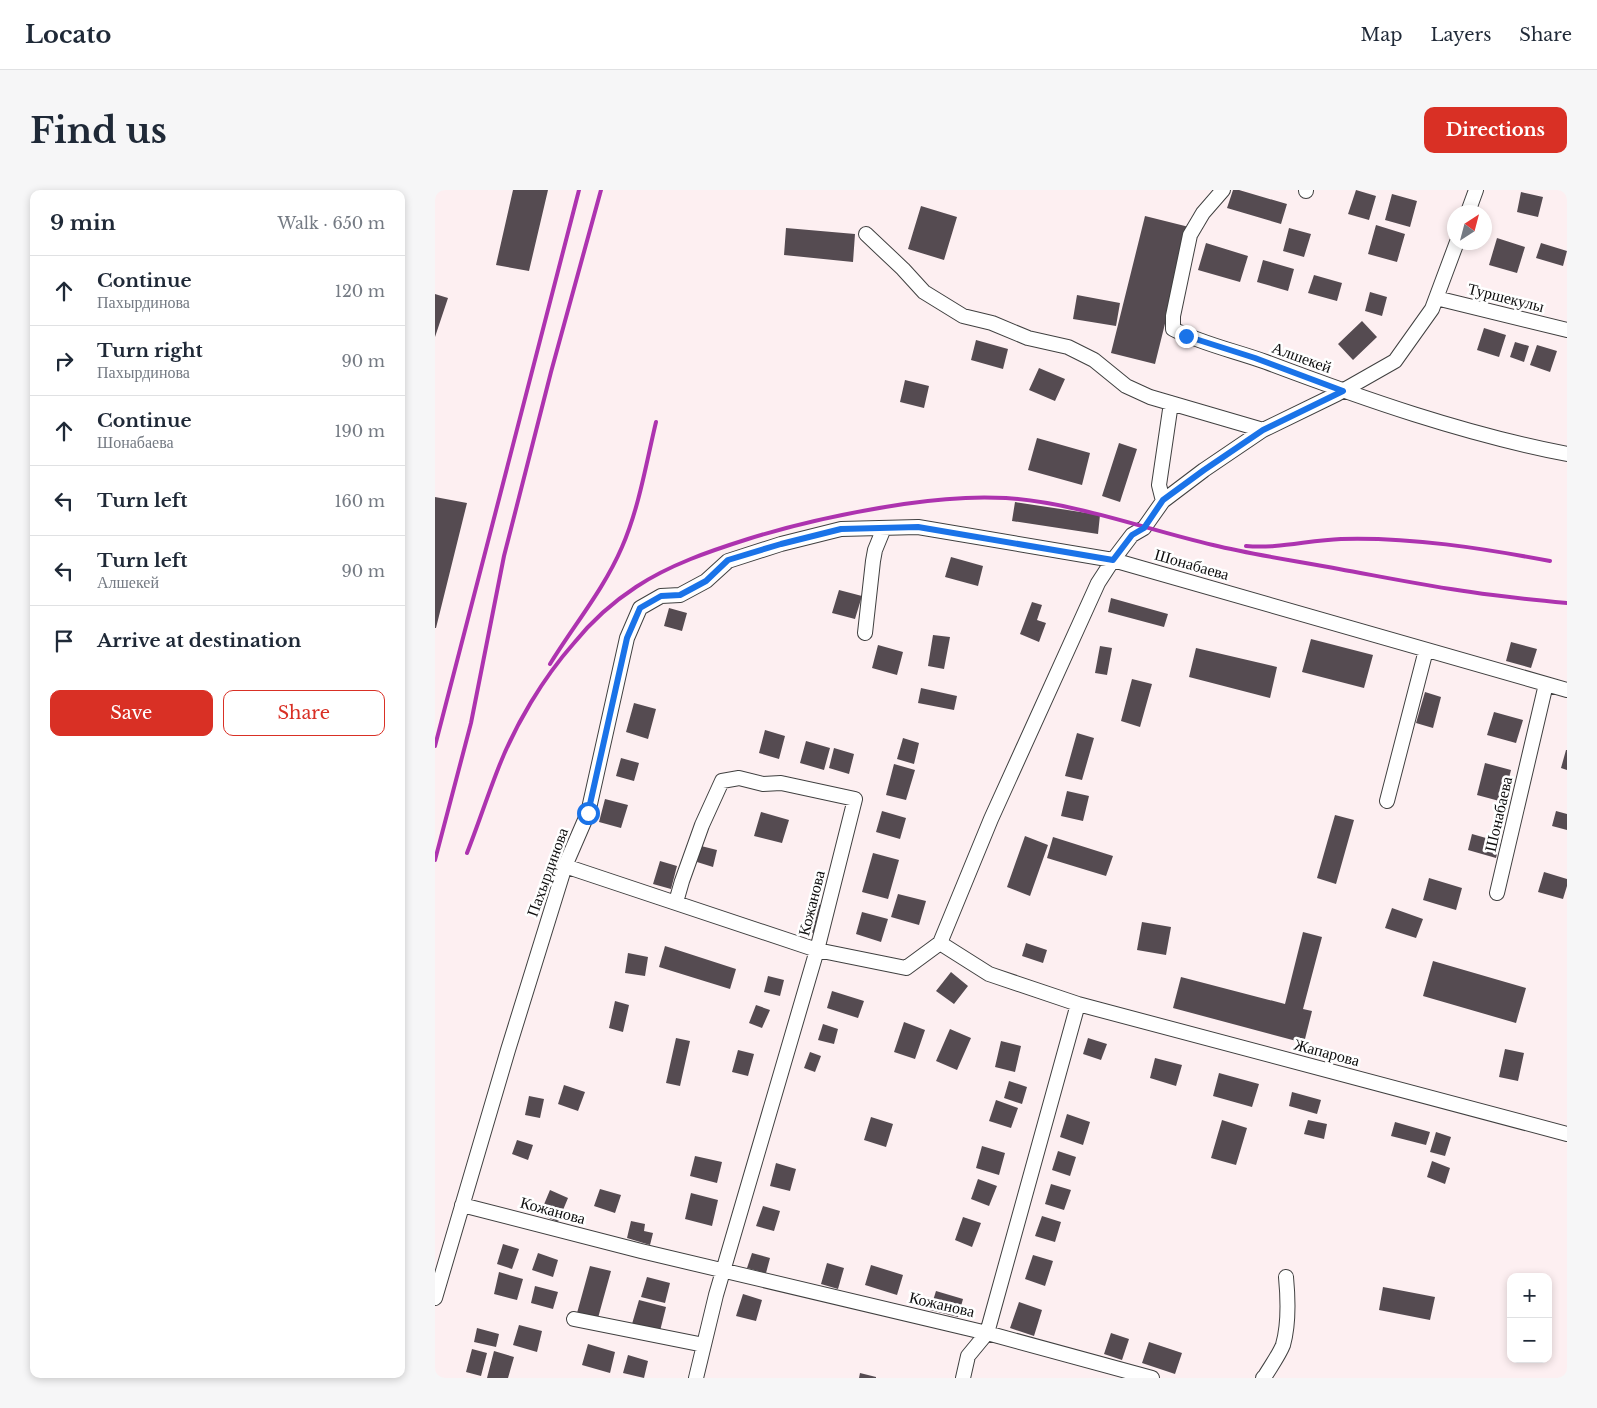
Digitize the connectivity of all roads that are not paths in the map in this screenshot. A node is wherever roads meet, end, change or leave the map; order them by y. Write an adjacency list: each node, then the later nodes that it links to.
1 (1223, 190): 8 (street, Алшекей)
2 (1476, 190): 3 (street)
3 (1471, 205)
4 (866, 234): 9 (street)
5 (1454, 250): 6 (street)
6 (1436, 298): 7 (street, Туршекулы); 8 (street)
7 (1567, 330)
8 (1343, 391): 10 (street); 11 (street, Алшекей)
9 (1171, 403): 10 (street); 12 (street)
10 (1263, 430): 12 (street)
11 (1567, 454)
12 (1163, 500): 15 (street)
13 (884, 528): 14 (street, Шонабаева); 15 (street, Шонабаева); 16 (street)
14 (781, 544): 21 (street, Пахырдинова)
15 (1113, 560): 17 (street, Шонабаева); 24 (street)
16 (865, 633)
17 (1426, 650): 18 (street, Шонабаева); 20 (street)
18 (1546, 684): 19 (street, Шонабаева); 22 (street, Шонабаева)
19 (1567, 690)
20 (1387, 801)
21 (565, 866): 23 (street); 28 (street, Пахырдинова)
22 (1497, 893)
23 (676, 902): 25 (street); 25 (street, Кожанова)
24 (940, 943): 25 (street); 26 (street, Жапарова)
25 (817, 950): 29 (street, Кожанова)
26 (1078, 1004): 27 (street, Жапарова); 33 (street)
27 (1567, 1134)
28 (462, 1205): 29 (street, Кожанова); 31 (street, Пахырдинова)
29 (723, 1270): 33 (street, Кожанова); 34 (street, Кожанова)
30 (1286, 1277): 38 (street)
31 (435, 1298)
32 (574, 1319): 34 (street)
33 (987, 1333): 36 (street); 37 (street, Кожанова)
34 (704, 1345): 35 (street, Кожанова)
35 (696, 1378)
36 (963, 1378)
37 (1152, 1378)
38 (1263, 1378)

